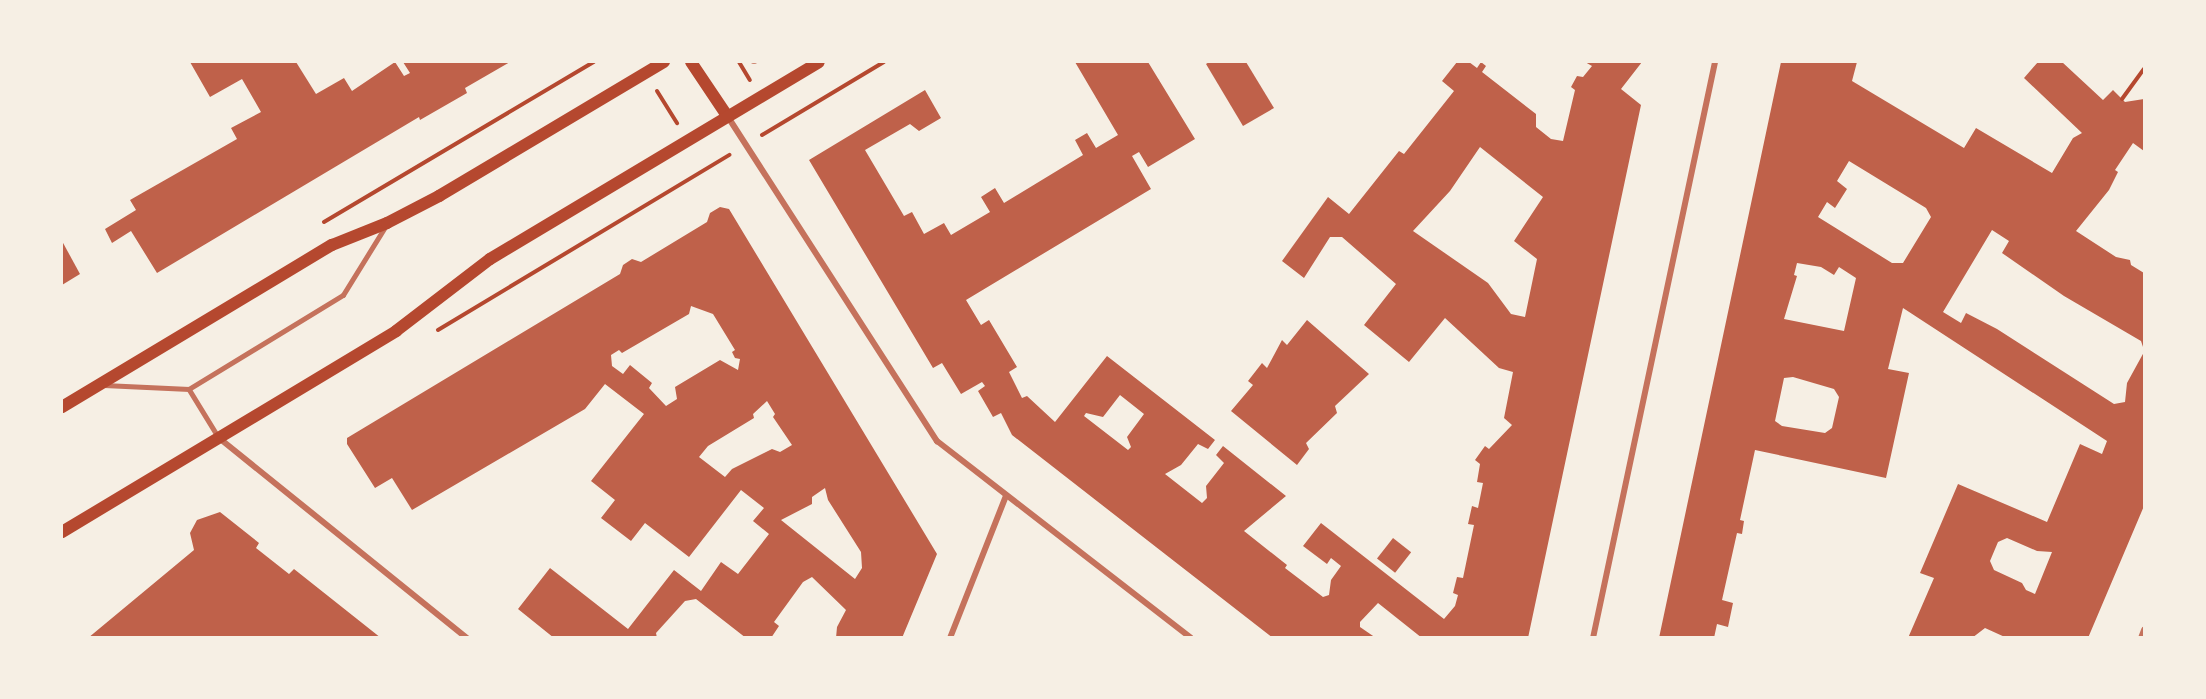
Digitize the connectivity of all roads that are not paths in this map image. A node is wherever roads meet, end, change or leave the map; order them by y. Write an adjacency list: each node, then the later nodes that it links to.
1 (664, 62): 6 (main road)
2 (691, 62): 5 (main road)
3 (819, 62): 5 (main road)
4 (1715, 62): 17 (street)
5 (728, 117): 10 (main road); 11 (street)
6 (387, 224): 7 (main road); 8 (lane)
7 (98, 385): 8 (lane); 9 (main road)
8 (189, 389): 10 (lane)
9 (62, 407)
10 (219, 438): 12 (main road); 14 (street)
11 (1006, 496): 15 (street); 16 (street)
12 (62, 532)
13 (2145, 630): 18 (street)
14 (467, 638)
15 (950, 638)
16 (1191, 638)
17 (1593, 638)
18 (2141, 638)

